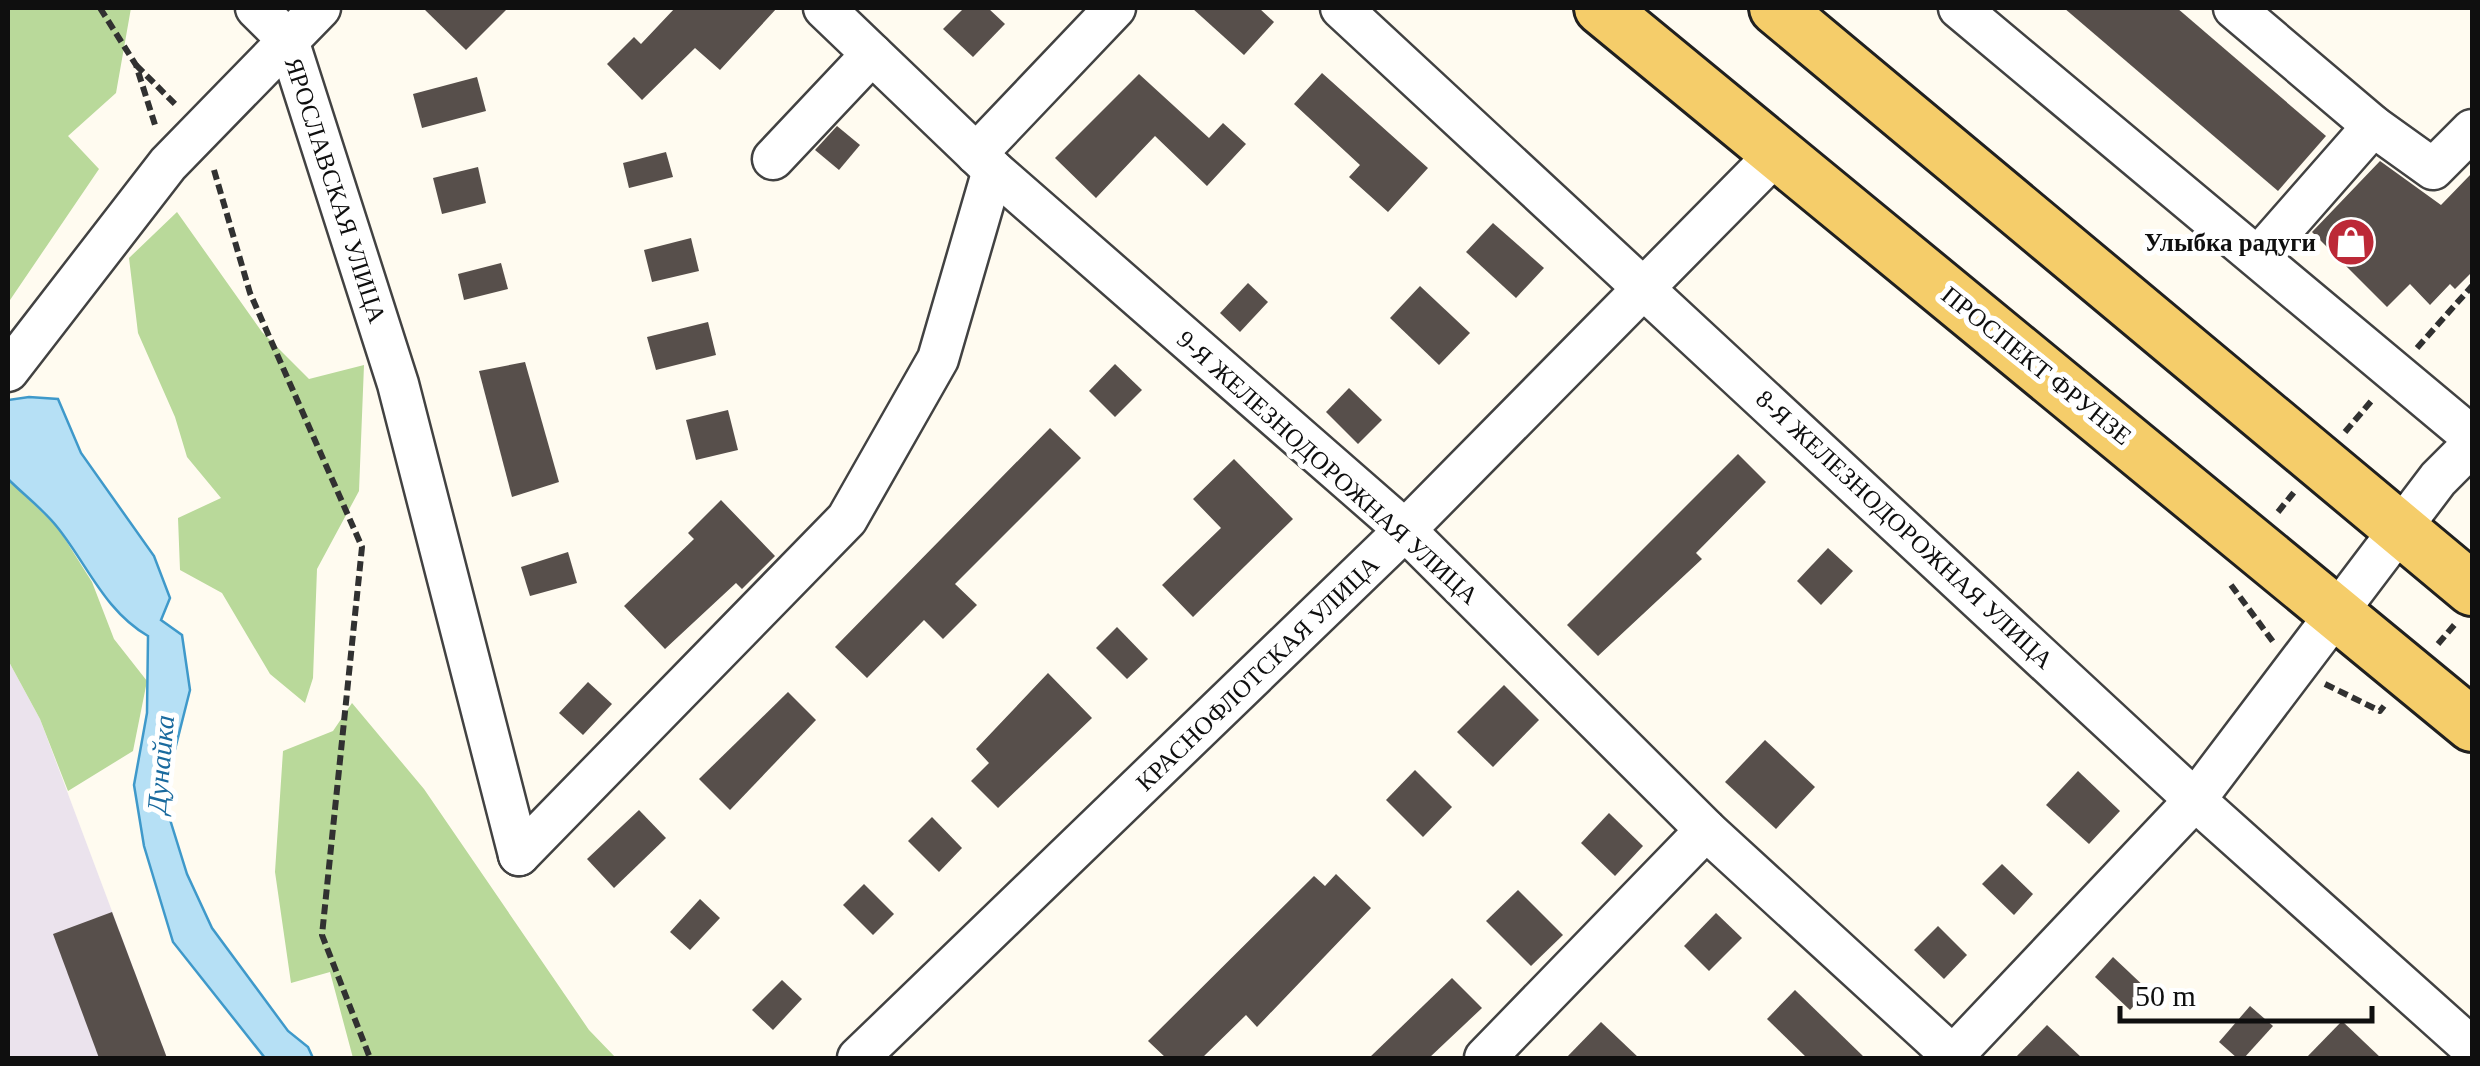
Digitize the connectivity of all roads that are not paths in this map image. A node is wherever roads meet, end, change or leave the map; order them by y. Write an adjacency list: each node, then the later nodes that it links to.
1 (256, 8): 10 (street, ЯРОСЛАВСКАЯ УЛИЦА)
2 (320, 8): 10 (street)
3 (824, 8): 11 (street, 9-Я ЖЕЛЕЗНОДОРОЖНАЯ УЛИЦА)
4 (1115, 8): 16 (street)
5 (1341, 8): 18 (street, 8-Я ЖЕЛЕЗНОДОРОЖНАЯ УЛИЦА)
6 (1600, 8): 14 (main road, ПРОСПЕКТ ФРУНЗЕ)
7 (1776, 8): 22 (main road)
8 (1959, 8): 17 (street)
9 (2234, 8): 12 (street)
10 (288, 40): 16 (street, ЯРОСЛАВСКАЯ УЛИЦА); 19 (street)
11 (872, 54): 15 (street); 16 (street, 9-Я ЖЕЛЕЗНОДОРОЖНАЯ УЛИЦА)
12 (2373, 126): 13 (street); 17 (street)
13 (2472, 130)
14 (1777, 153): 18 (street, КРАСНОФЛОТСКАЯ УЛИЦА); 25 (main road, ПРОСПЕКТ ФРУНЗЕ)
15 (773, 159)
16 (985, 162): 23 (street, 9-Я ЖЕЛЕЗНОДОРОЖНАЯ УЛИЦА)
17 (2258, 257): 20 (street)
18 (1647, 287): 23 (street, КРАСНОФЛОТСКАЯ УЛИЦА); 27 (street, 8-Я ЖЕЛЕЗНОДОРОЖНАЯ УЛИЦА)
19 (10, 368)
20 (2472, 437)
21 (2472, 444): 22 (street)
22 (2401, 528): 24 (main road); 25 (street)
23 (1405, 530): 28 (street, 9-Я ЖЕЛЕЗНОДОРОЖНАЯ УЛИЦА); 30 (street, КРАСНОФЛОТСКАЯ УЛИЦА)
24 (2472, 589)
25 (2337, 612): 26 (main road, ПРОСПЕКТ ФРУНЗЕ); 27 (street)
26 (2472, 725)
27 (2195, 800): 29 (street, 8-Я ЖЕЛЕЗНОДОРОЖНАЯ УЛИЦА); 32 (street)
28 (1706, 830): 31 (street); 32 (street, 9-Я ЖЕЛЕЗНОДОРОЖНАЯ УЛИЦА)
29 (2472, 1048)
30 (858, 1058)
31 (1485, 1058)
32 (1953, 1058)

